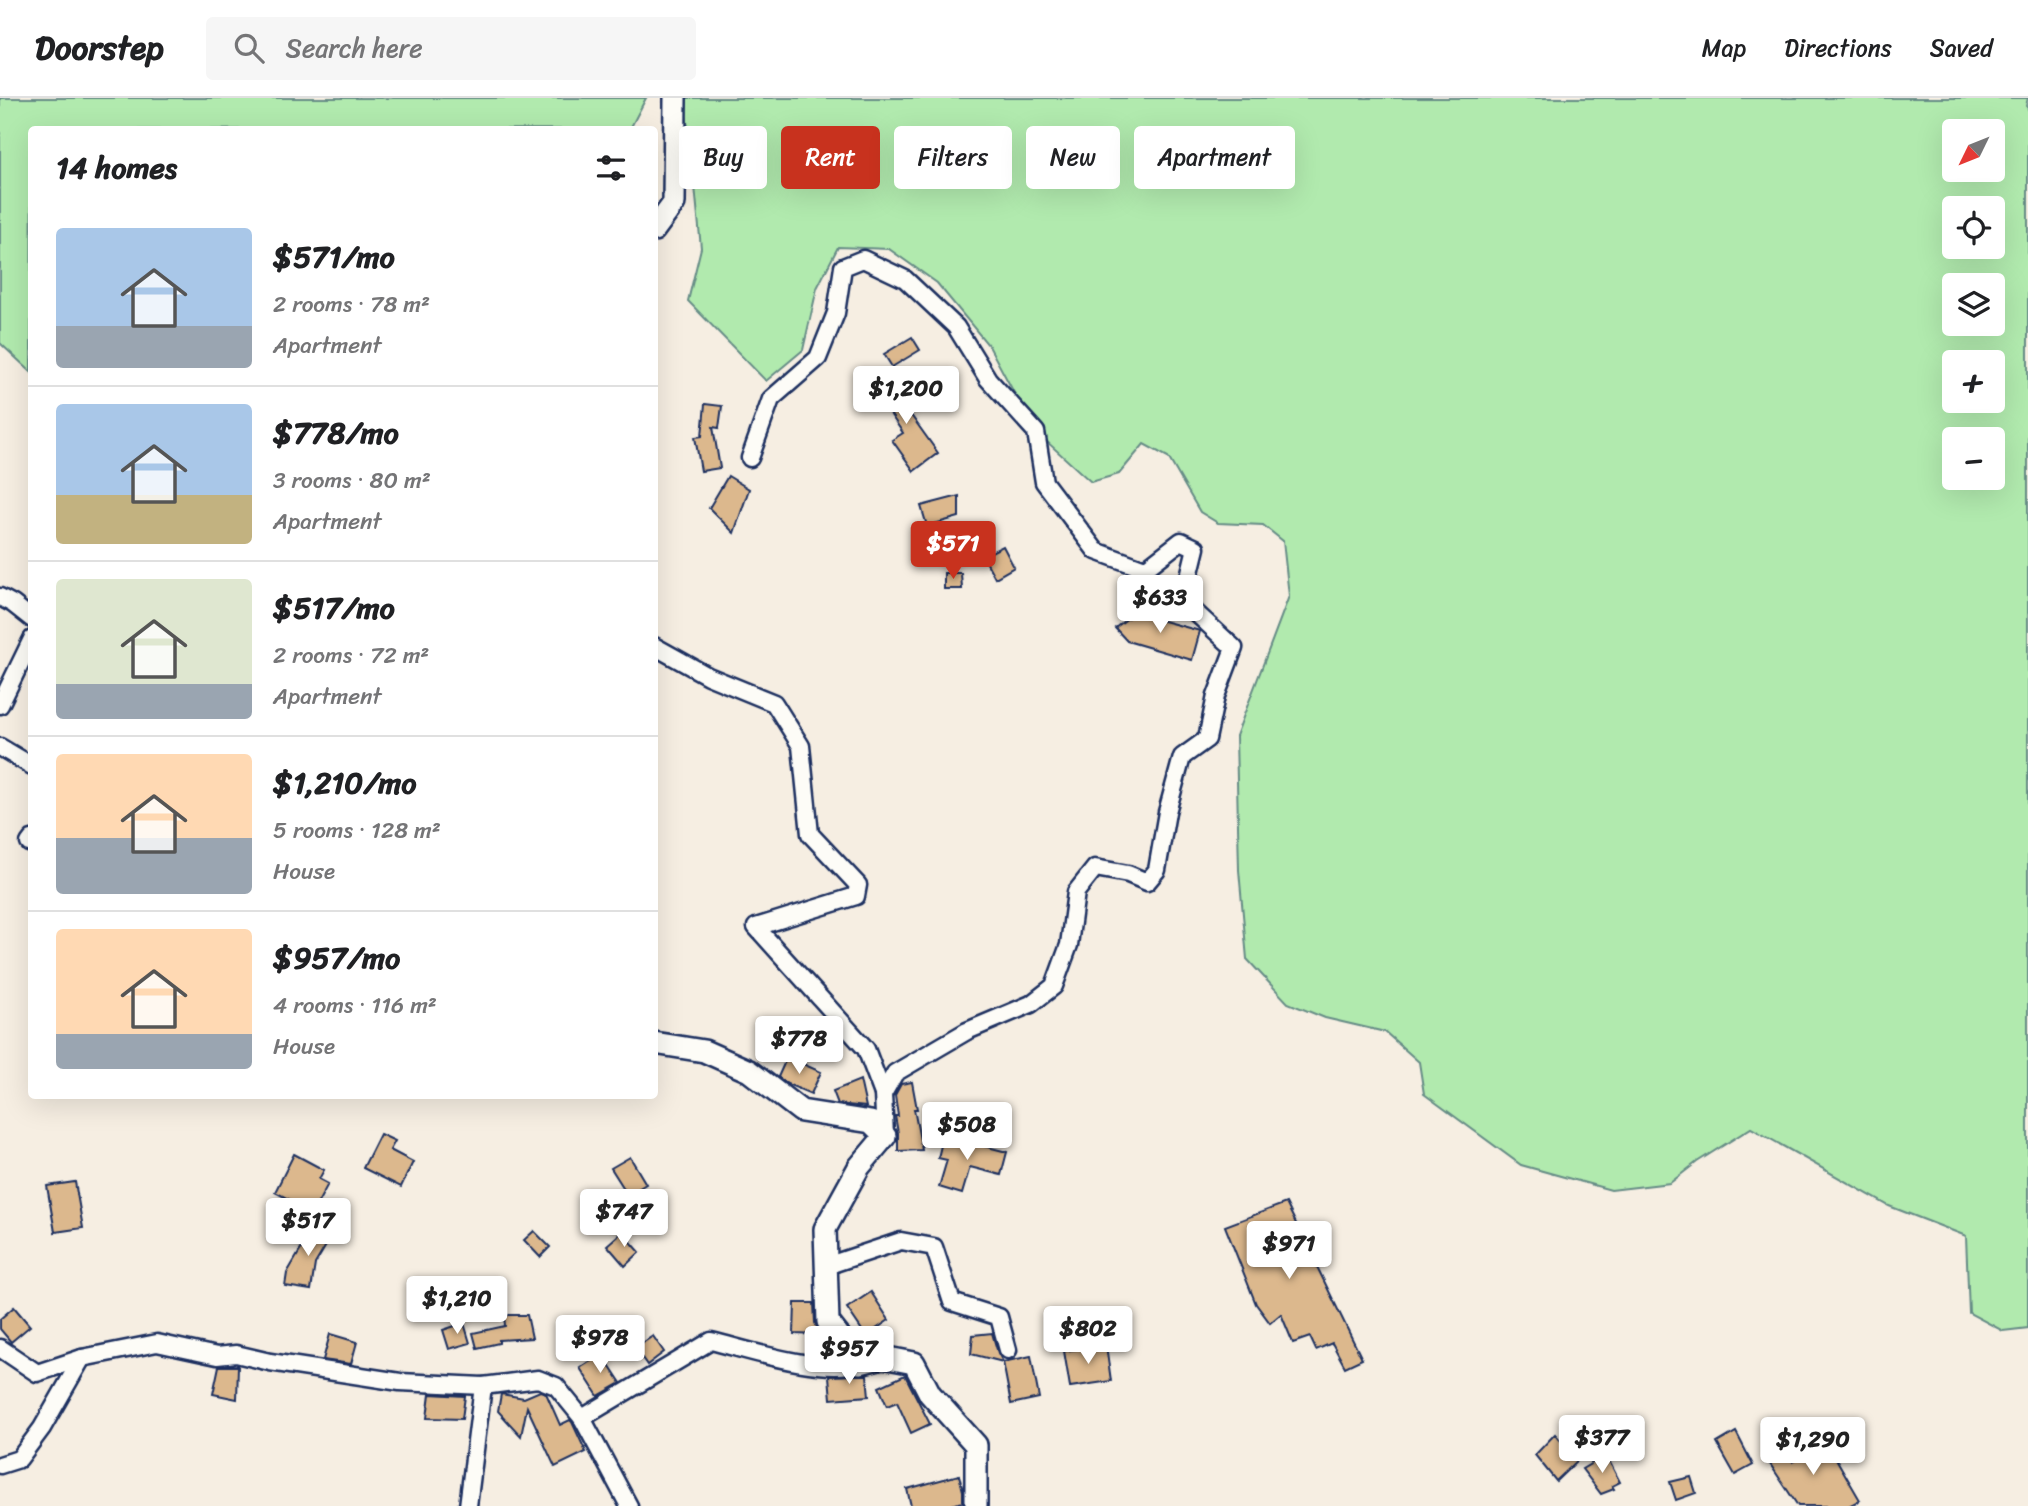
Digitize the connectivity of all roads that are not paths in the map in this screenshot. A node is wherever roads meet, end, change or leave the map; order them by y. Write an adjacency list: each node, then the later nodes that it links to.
1 (675, 98): 2 (street)
2 (658, 225)
3 (750, 458): 12 (street)
4 (0, 597): 5 (street)
5 (28, 616)
6 (28, 647): 8 (street)
7 (658, 648): 12 (street)
8 (0, 705)
9 (0, 747): 10 (street)
10 (28, 764)
11 (658, 1044): 13 (street)
12 (883, 1094): 13 (street)
13 (885, 1136): 14 (street)
14 (826, 1266): 16 (street); 18 (street)
15 (0, 1348): 17 (street)
16 (1008, 1350)
17 (82, 1358): 19 (street); 21 (street)
18 (860, 1363): 20 (street); 24 (street)
19 (482, 1385): 20 (street); 22 (street)
20 (582, 1418): 23 (street)
21 (0, 1465)
22 (468, 1506)
23 (628, 1506)
24 (976, 1506)

